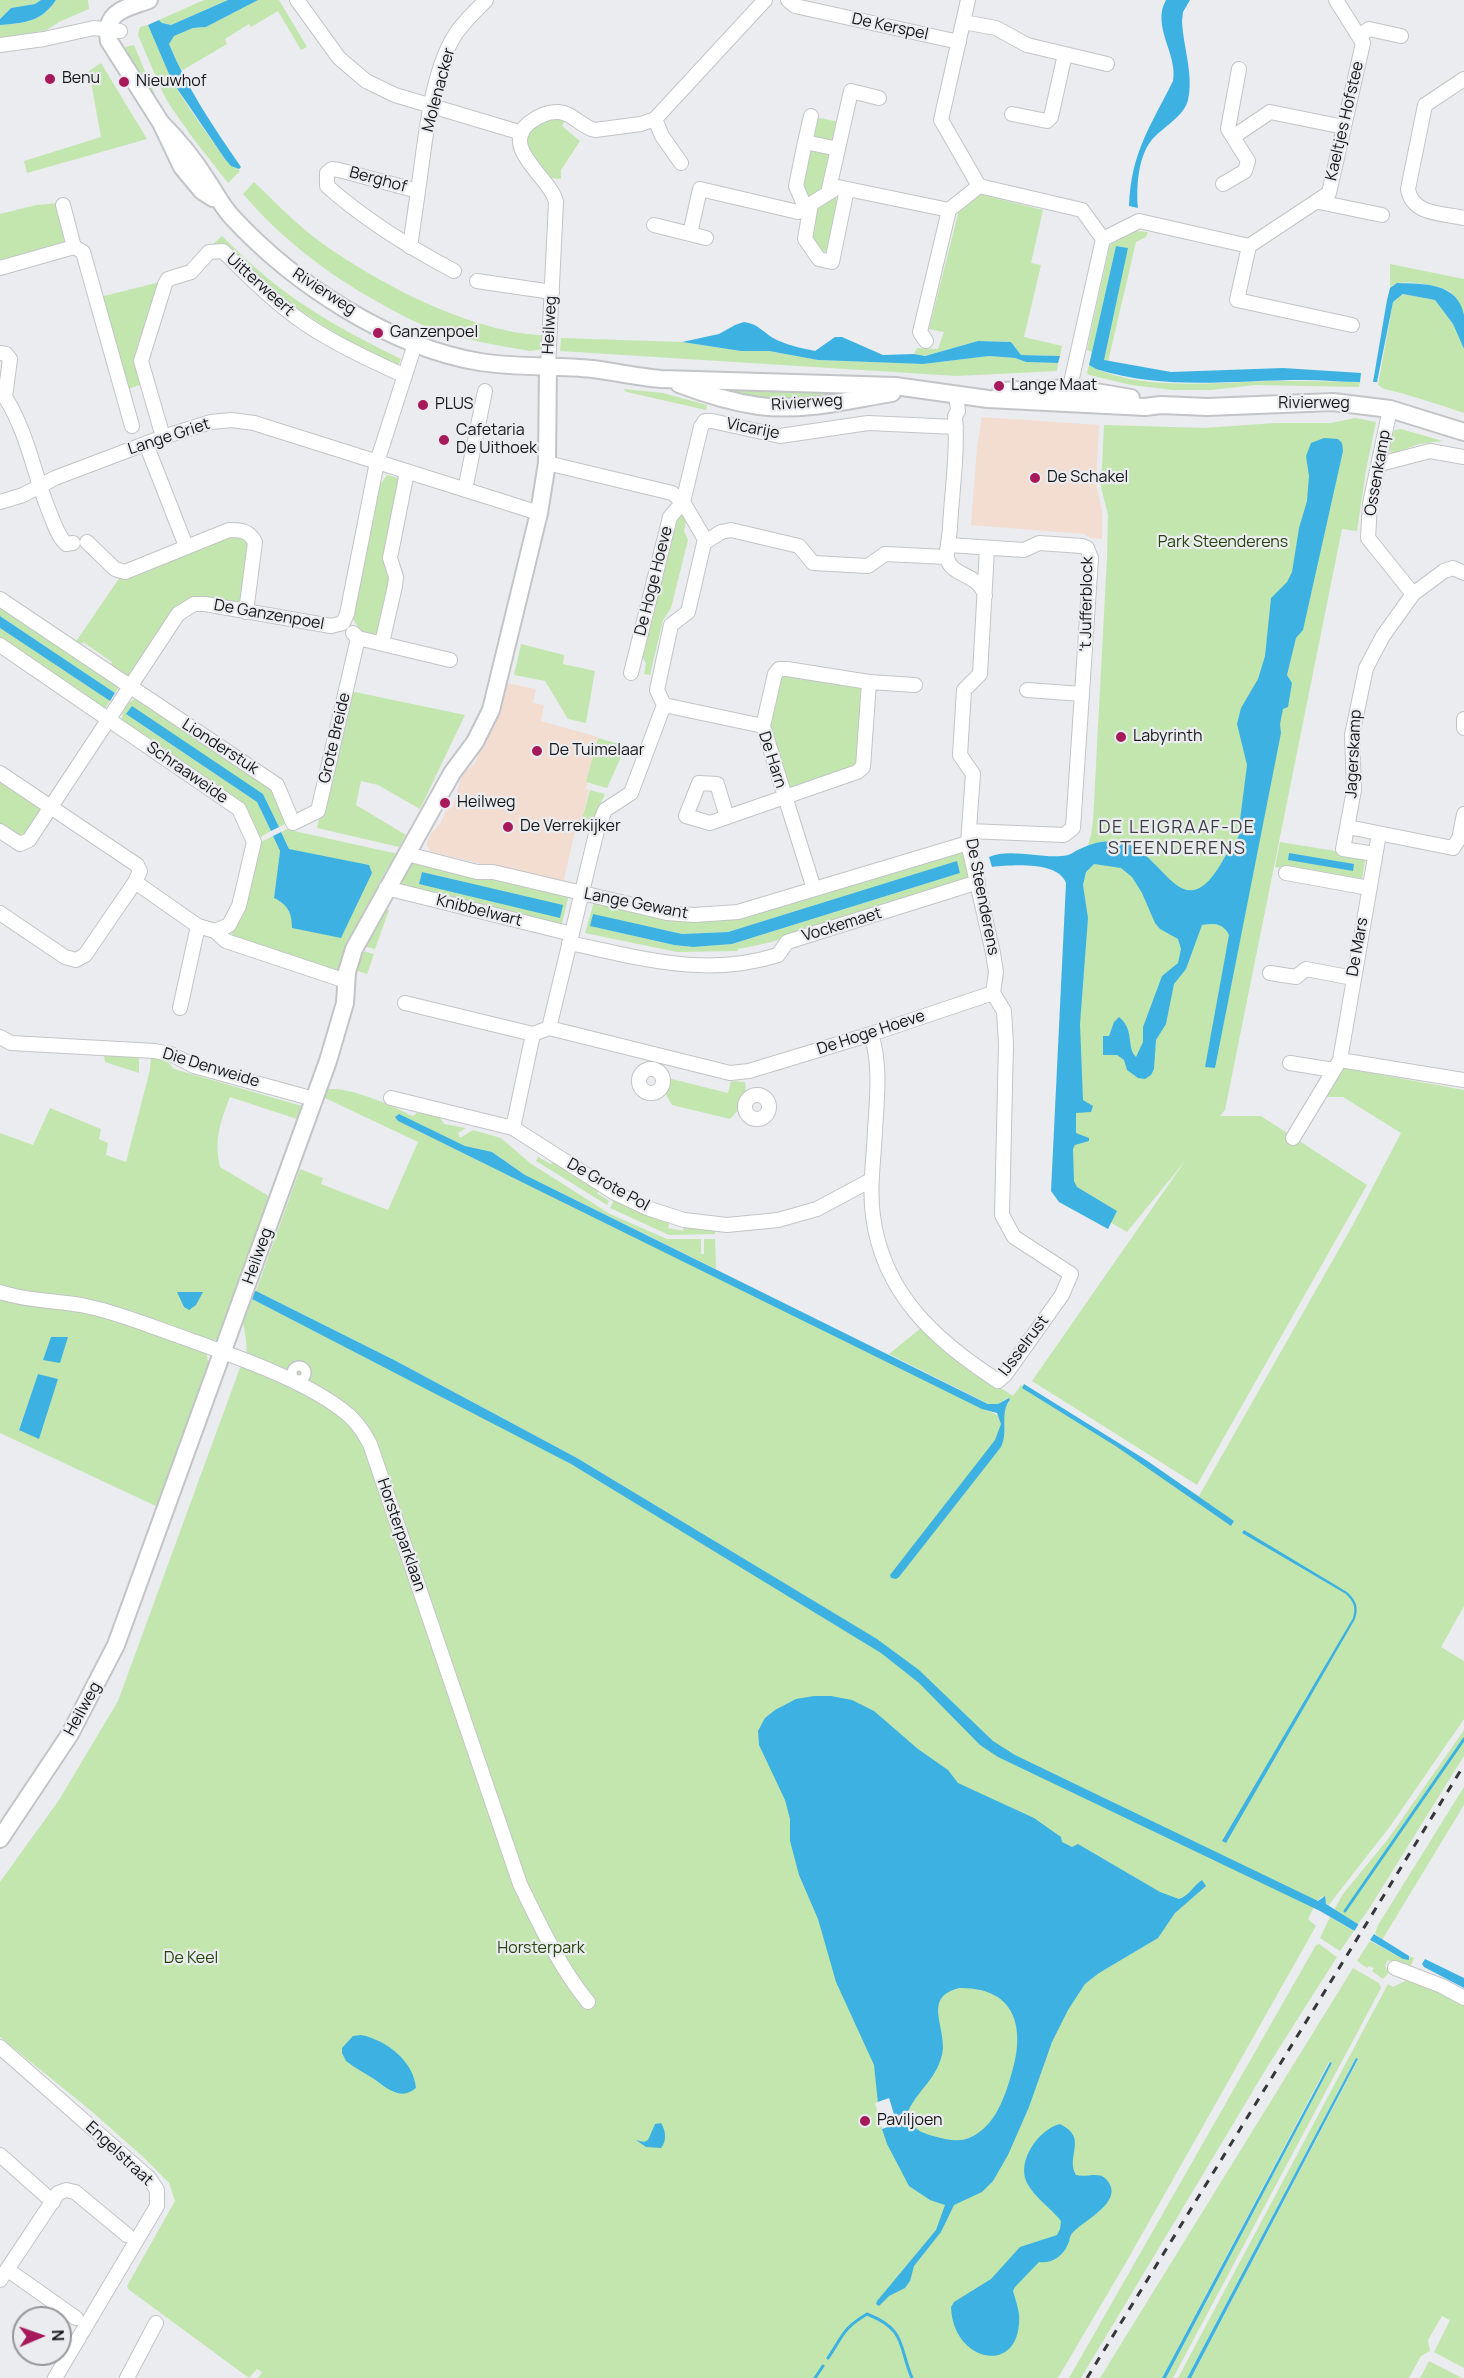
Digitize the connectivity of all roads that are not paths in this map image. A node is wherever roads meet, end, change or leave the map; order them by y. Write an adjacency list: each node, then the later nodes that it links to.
1 (297, 0): 19 (street)
2 (486, 0): 19 (street, Molenacker)
3 (765, 0): 22 (street)
4 (788, 0): 12 (street, De Kerspel)
5 (968, 0): 8 (street)
6 (1336, 0): 10 (street)
7 (145, 2): 9 (street)
8 (963, 22): 12 (street); 14 (street)
9 (115, 30): 13 (street); 53 (street, Rivierweg)
10 (1359, 36): 11 (street); 23 (street, Kaeltjes Hofstee)
11 (1401, 36)
12 (959, 42): 30 (street)
13 (0, 45)
14 (1065, 54): 15 (street); 20 (street)
15 (1107, 64)
16 (1239, 69): 25 (street)
17 (1464, 79): 39 (street)
18 (879, 98): 27 (street)
19 (431, 106): 24 (street); 32 (street, Molenacker)
20 (1012, 114)
21 (811, 116): 26 (street)
22 (655, 119): 24 (street); 28 (street)
23 (1344, 127): 25 (street); 34 (street, Kaeltjes Hofstee)
24 (522, 133): 50 (street, Heilweg)
25 (1233, 137): 29 (street)
26 (805, 142): 27 (street); 36 (street)
27 (838, 149): 33 (street)
28 (681, 163)
29 (1223, 184)
30 (979, 186): 37 (street); 43 (street)
31 (847, 189): 33 (street); 36 (street); 37 (street)
32 (418, 191): 46 (street, Berghof); 46 (street, Berghof)
33 (828, 193): 36 (street)
34 (1319, 202): 38 (street, Kaeltjes Hofstee); 44 (street, Kaeltjes Hofstee)
35 (63, 205): 45 (street)
36 (808, 206): 41 (street)
37 (949, 210): 52 (street)
38 (1382, 215)
39 (1464, 218)
40 (654, 225): 41 (street)
41 (690, 234): 42 (street)
42 (706, 238)
43 (1103, 240): 44 (street); 63 (street)
44 (1249, 246): 51 (street)
45 (74, 247): 47 (street); 62 (street)
46 (410, 248): 48 (street, Berghof)
47 (0, 268)
48 (454, 271)
49 (477, 281): 50 (street)
50 (552, 292): 55 (street, Heilweg)
51 (1352, 325)
52 (926, 340)
53 (416, 344): 55 (street, Rivierweg); 56 (street, De Ganzenpoel)
54 (0, 353): 75 (street)
55 (548, 372): 57 (street, Rivierweg); 72 (street, Heilweg)
56 (405, 376): 58 (street, Uitterweert); 71 (street, De Ganzenpoel)
57 (661, 379): 59 (street, Rivierweg); 59 (street, Rivierweg)
58 (148, 388): 62 (street); 68 (street, Uitterweert)
59 (920, 390): 61 (street, Rivierweg)
60 (485, 391): 76 (street)
61 (964, 394): 63 (street, Rivierweg); 66 (street)
62 (123, 396): 65 (street)
63 (1072, 396): 64 (street, Rivierweg)
64 (1390, 409): 67 (street, Rivierweg); 73 (street, Ossenkamp)
65 (132, 426)
66 (956, 428): 78 (street, Vicarije); 85 (street)
67 (1464, 432)
68 (163, 437): 69 (street, Lange Griet); 71 (street, Lange Griet)
69 (146, 444): 75 (street, Lange Griet); 83 (street)
70 (1464, 457): 73 (street)
71 (377, 462): 74 (street, Lange Griet); 91 (street, De Ganzenpoel)
72 (547, 463): 78 (street); 79 (street, Heilweg)
73 (1380, 464): 87 (street, Ossenkamp)
74 (407, 472): 76 (street, Lange Griet); 93 (street)
75 (39, 487): 77 (street, Lange Griet); 82 (street)
76 (465, 490): 79 (street, Lange Griet)
77 (0, 501)
78 (683, 502): 80 (street, De Hoge Hoeve); 96 (street, De Hoge Hoeve)
79 (539, 513): 117 (street, Heilweg)
80 (706, 541): 85 (street); 102 (street, De Hoge Hoeve)
81 (87, 542): 83 (street)
82 (73, 543)
83 (186, 546): 90 (street)
84 (987, 549): 85 (street, 't Jufferblock); 88 (street, De Steenderens); 101 (street, 't Jufferblock)
85 (948, 551): 88 (street)
86 (1464, 573): 87 (street, Jagerskamp)
87 (1413, 594): 113 (street, Jagerskamp)
88 (985, 596): 116 (street, De Steenderens)
89 (0, 599): 99 (street, Lionderstuk)
90 (246, 612): 91 (street, De Ganzenpoel); 99 (street, De Ganzenpoel)
91 (343, 623): 92 (street)
92 (358, 638): 93 (street); 112 (street, Grote Breide)
93 (382, 643): 95 (street)
94 (0, 645): 103 (street, Schraaweide)
95 (450, 660)
96 (631, 673)
97 (869, 682): 98 (street); 105 (street); 108 (street)
98 (915, 685)
99 (129, 687): 103 (street, De Ganzenpoel); 112 (street, Lionderstuk)
100 (1027, 690): 101 (street)
101 (1082, 694): 116 (street, 't Jufferblock)
102 (664, 705): 105 (street, De Harn); 125 (street, De Hoge Hoeve)
103 (109, 719): 109 (street, De Ganzenpoel); 128 (street, Schraaweide)
104 (1464, 719): 106 (street)
105 (763, 726): 108 (street, De Harn)
106 (1464, 728)
107 (0, 773): 109 (street)
108 (785, 798): 111 (street); 124 (street, De Harn)
109 (51, 807): 114 (street, De Ganzenpoel); 120 (street)
110 (1464, 814): 115 (street)
111 (727, 818)
112 (293, 822)
113 (1348, 827): 115 (street); 118 (street, Jagerskamp)
114 (0, 831)
115 (1378, 834): 118 (street, De Mars)
116 (969, 837): 121 (street, De Steenderens); 124 (street, Lange Gewant)
117 (407, 854): 122 (street, Heilweg); 125 (street, Lange Gewant)
118 (1375, 854): 123 (street, De Mars)
119 (1286, 873): 123 (street)
120 (135, 882): 126 (street); 127 (street)
121 (978, 882): 129 (street, Vockemaet); 133 (street, De Steenderens)
122 (386, 888): 129 (street, Knibbelwart); 132 (street, Heilweg)
123 (1369, 888): 131 (street, De Mars)
124 (814, 889): 125 (street, Lange Gewant)
125 (581, 894): 129 (street, De Hoge Hoeve)
126 (0, 913)
127 (198, 926): 128 (street); 135 (street)
128 (215, 932): 132 (street)
129 (571, 938): 136 (street, De Hoge Hoeve)
130 (1270, 972): 131 (street)
131 (1353, 978): 141 (street, De Mars)
132 (346, 981): 146 (street, Heilweg)
133 (993, 993): 138 (street, De Hoge Hoeve); 149 (street, IJsselrust)
134 (405, 1003): 137 (street)
135 (180, 1008)
136 (549, 1028): 137 (street); 142 (street, De Hoge Hoeve)
137 (533, 1034): 147 (street)
138 (871, 1034): 142 (street, De Hoge Hoeve); 149 (street, IJsselrust)
139 (0, 1037): 146 (street, Die Denweide)
140 (1290, 1063): 141 (street)
141 (1337, 1065): 143 (street); 148 (street, De Mars)
142 (749, 1071): 144 (street)
143 (1464, 1080)
144 (756, 1095)
145 (391, 1098): 147 (street, De Grote Pol)
146 (314, 1099): 151 (street, Heilweg)
147 (513, 1128): 149 (street, De Grote Pol)
148 (1293, 1138)
149 (871, 1180)
150 (0, 1292): 151 (street, Horsterparklaan)
151 (223, 1353): 152 (street, Heilweg); 155 (street, Horsterparklaan)
152 (0, 1839)
153 (1395, 1968): 154 (street)
154 (1464, 1998)
155 (588, 2002)
156 (0, 2047): 159 (street, Engelstraat)
157 (0, 2155): 158 (street)
158 (53, 2202): 159 (street); 160 (street)
159 (132, 2237): 161 (street, Engelstraat)
160 (4, 2275): 161 (street)
161 (81, 2321): 163 (street, Engelstraat)
162 (156, 2323): 164 (street)
163 (55, 2378)
164 (127, 2378)

